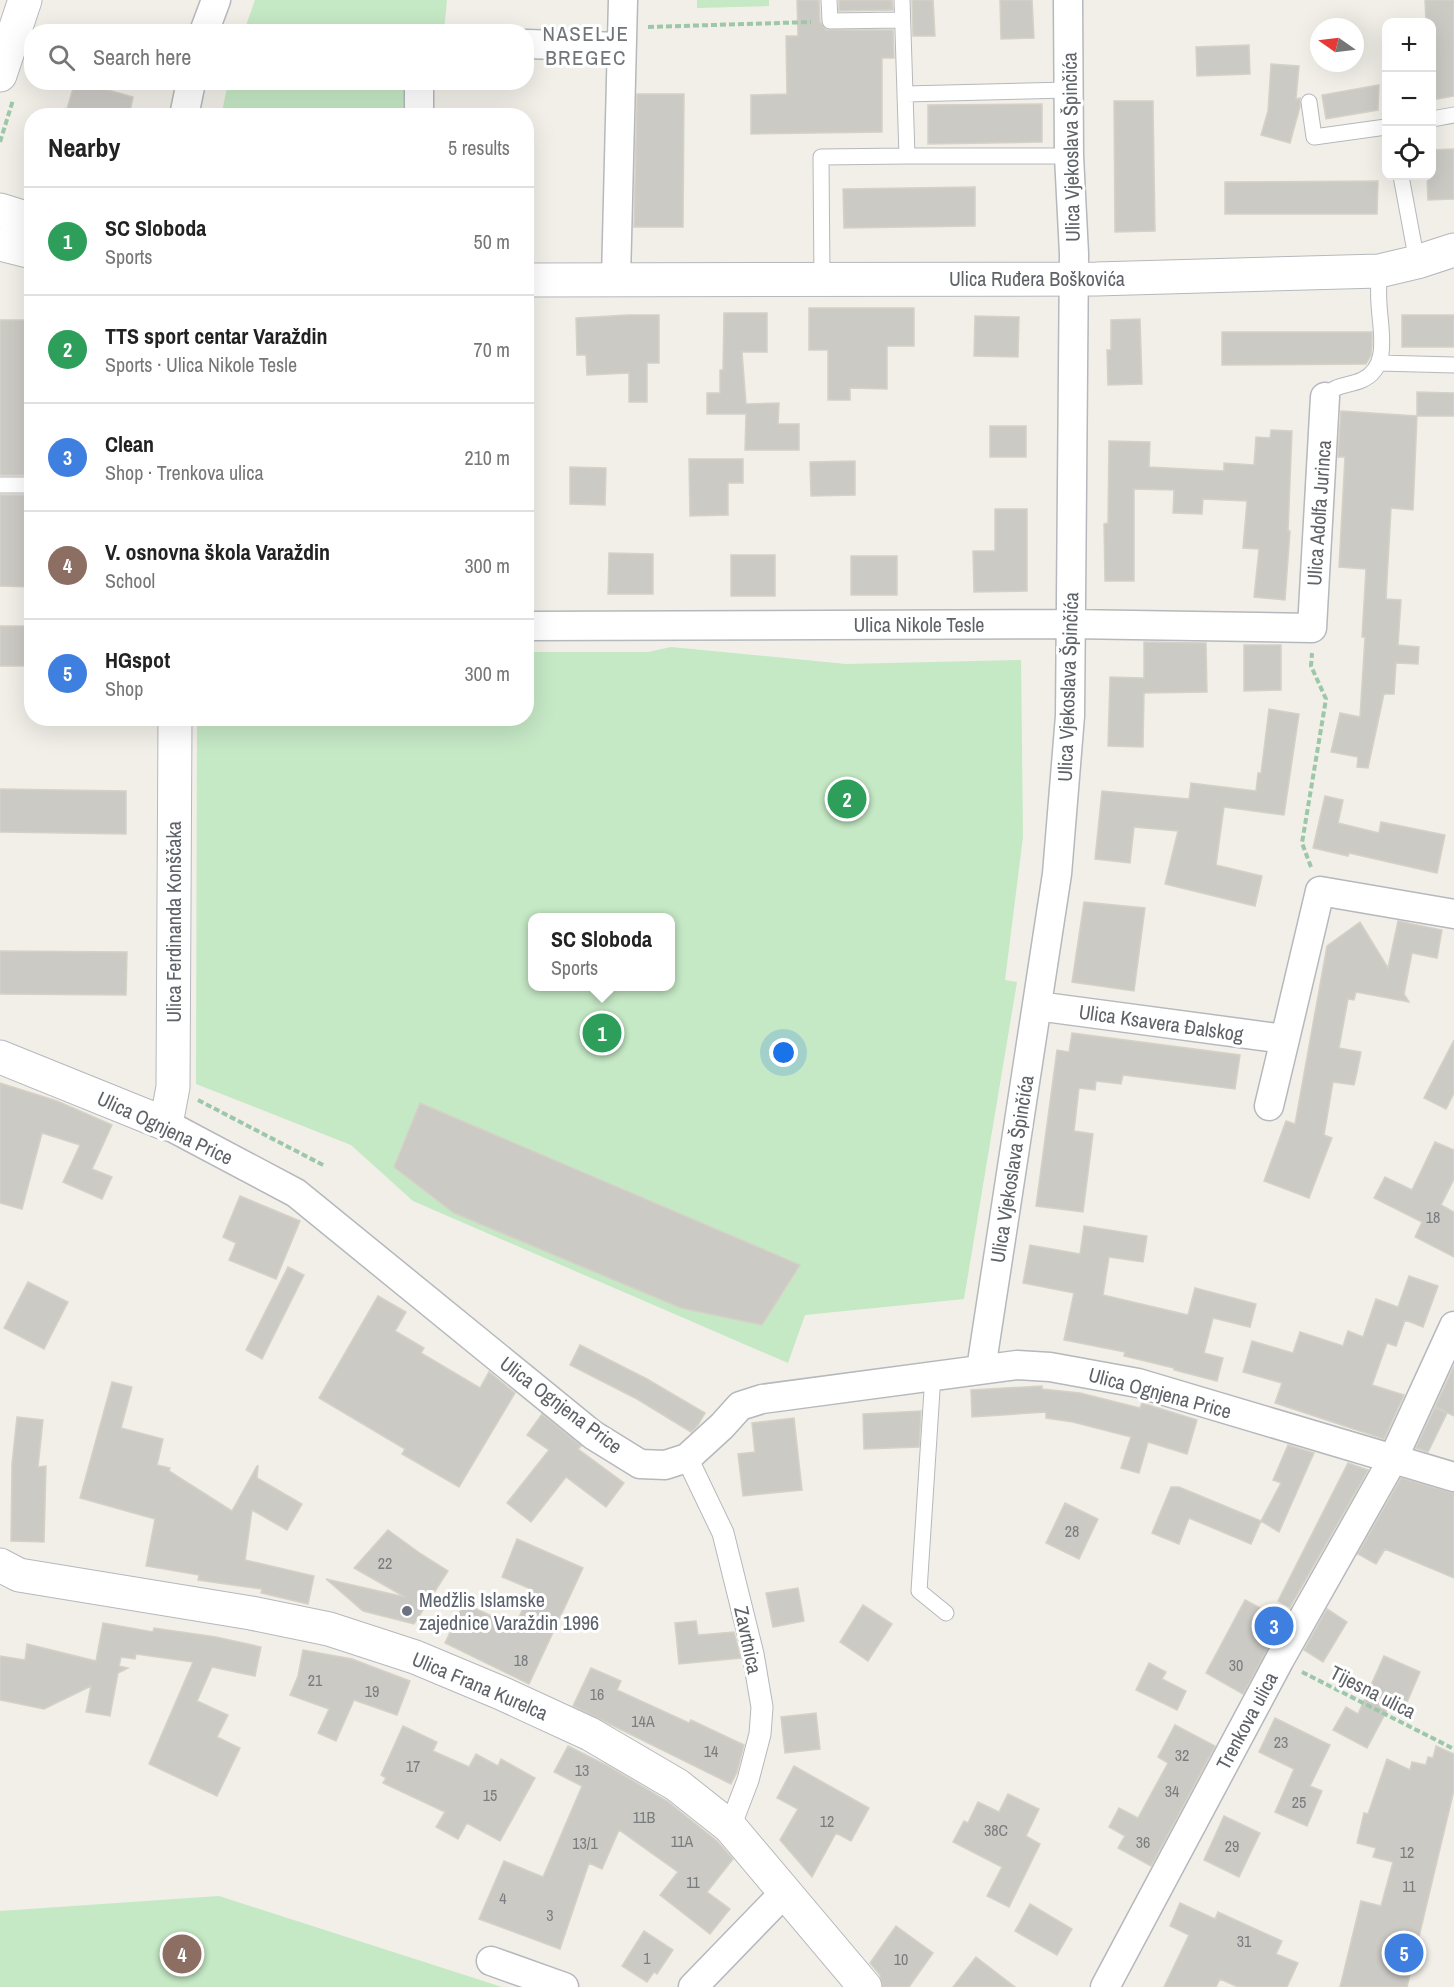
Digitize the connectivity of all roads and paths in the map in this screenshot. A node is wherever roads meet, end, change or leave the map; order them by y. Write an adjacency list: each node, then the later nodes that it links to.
1 (25, 0): 12 (street)
2 (216, 0): 9 (street)
3 (622, 0): 10 (street)
4 (829, 0): 8 (lane)
5 (902, 0): 7 (lane)
6 (1068, 0): 15 (street, Ulica Vjekoslava Špinčića)
7 (903, 20): 8 (lane); 16 (lane)
8 (830, 21): 10 (path)
9 (207, 24)
10 (621, 37): 11 (street); 33 (street)
11 (534, 43)
12 (0, 75)
13 (189, 90): 18 (street)
14 (419, 90): 19 (street)
15 (1068, 90): 16 (lane); 24 (street, Ulica Vjekoslava Špinčića)
16 (905, 94): 23 (lane)
17 (1309, 102): 22 (lane)
18 (186, 108)
19 (419, 108)
20 (1454, 115): 21 (lane)
21 (1436, 118)
22 (1382, 128)
23 (907, 156): 24 (lane); 34 (lane)
24 (1069, 156): 35 (street, Ulica Vjekoslava Špinčića)
25 (1402, 180): 31 (lane)
26 (0, 210): 27 (street)
27 (24, 218)
28 (0, 244): 29 (street)
29 (24, 250)
30 (1454, 250): 31 (street, Ulica Ruđera Boškovića)
31 (1418, 262): 32 (street, Ulica Ruđera Boškovića)
32 (1379, 271): 35 (street, Ulica Ruđera Boškovića); 37 (lane)
33 (616, 279): 34 (street, Ulica Ruđera Boškovića); 36 (street, Ulica Ruđera Boškovića)
34 (822, 279): 35 (street, Ulica Ruđera Boškovića)
35 (1074, 279): 42 (street, Ulica Vjekoslava Špinčića)
36 (534, 280)
37 (1379, 363): 38 (lane); 39 (lane)
38 (1454, 365)
39 (1325, 397): 44 (street, Ulica Adolfa Jurinca)
40 (0, 485): 41 (lane)
41 (24, 485)
42 (1071, 624): 43 (street, Ulica Nikole Tesle); 44 (street, Ulica Nikole Tesle); 48 (street, Ulica Vjekoslava Špinčića)
43 (534, 626)
44 (1312, 628): 46 (path)
45 (175, 726): 52 (street, Ulica Ferdinanda Konščaka)
46 (1320, 891): 47 (street); 49 (street)
47 (1454, 914)
48 (1037, 1006): 49 (street, Ulica Ksavera Đalskog); 54 (street, Ulica Vjekoslava Špinčića)
49 (1285, 1039): 51 (street)
50 (0, 1057): 52 (street, Ulica Ognjena Price)
51 (1269, 1106)
52 (166, 1125): 56 (street, Ulica Ognjena Price)
53 (1454, 1326): 57 (street, Trenkova ulica)
54 (981, 1369): 55 (street, Ulica Ognjena Price); 57 (street, Ulica Ognjena Price)
55 (933, 1375): 56 (street, Ulica Ognjena Price); 60 (lane)
56 (687, 1458): 63 (street, Zavrtnica)
57 (1393, 1460): 58 (street, Ulica Ognjena Price); 61 (street, Trenkova ulica)
58 (1454, 1477)
59 (0, 1565): 63 (street, Ulica Frana Kurelca)
60 (946, 1613)
61 (1280, 1659): 62 (path, Tijesna ulica); 69 (street, Trenkova ulica)
62 (1454, 1749)
63 (730, 1827): 64 (street, Ulica Frana Kurelca)
64 (784, 1892): 67 (street); 68 (street, Ulica Frana Kurelca)
65 (491, 1961): 66 (street)
66 (564, 1987)
67 (693, 1987)
68 (865, 1987)
69 (1105, 1987)

